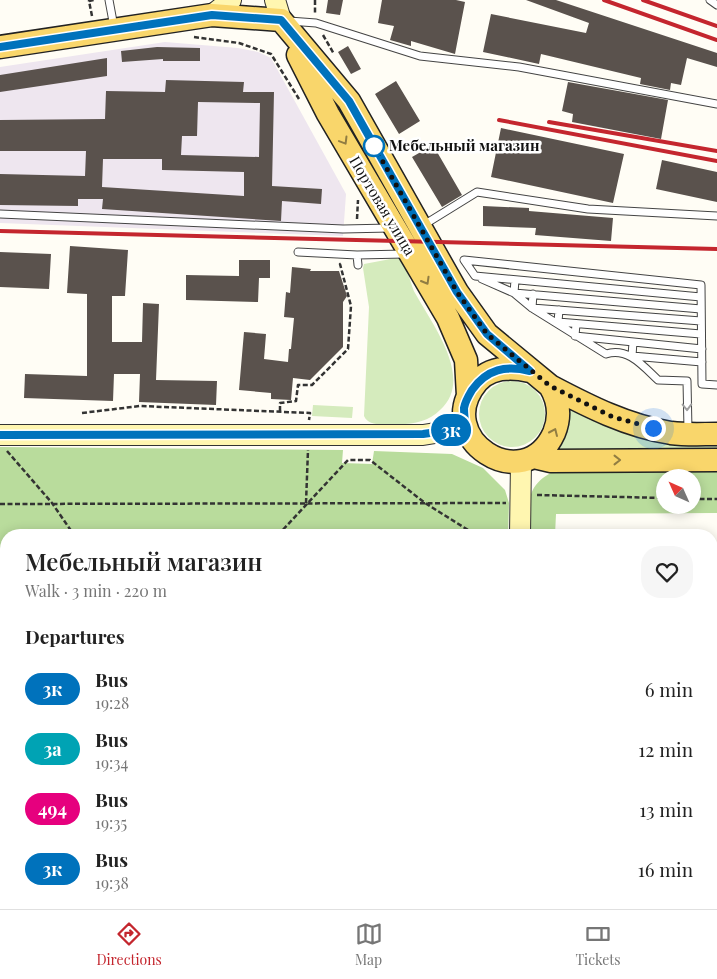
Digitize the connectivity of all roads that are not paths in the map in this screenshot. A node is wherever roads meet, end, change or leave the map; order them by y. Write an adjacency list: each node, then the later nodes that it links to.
1 (109, 0): 7 (lane)
2 (230, 0): 6 (street)
3 (710, 0): 4 (lane)
4 (717, 5)
5 (278, 10): 6 (main road); 9 (main road, Портовая улица); 10 (lane); 11 (main road, Портовая улица)
6 (212, 15): 7 (main road)
7 (115, 30): 8 (main road)
8 (0, 47)
9 (349, 101): 11 (main road); 15 (main road, Портовая улица)
10 (717, 104)
11 (328, 114): 14 (main road, Портовая улица, one-way to 14)
12 (0, 214): 14 (lane)
13 (717, 216): 15 (lane)
14 (396, 228): 17 (main road, Портовая улица)
15 (420, 228): 37 (main road, Портовая улица)
16 (298, 252): 18 (lane)
17 (411, 254): 18 (lane); 40 (main road, Портовая улица, one-way to 40)
18 (357, 255): 19 (lane)
19 (358, 265)
20 (475, 276): 21 (lane); 22 (lane); 24 (lane)
21 (514, 280): 22 (lane); 24 (lane)
22 (514, 293): 23 (lane); 25 (lane)
23 (533, 294): 25 (lane); 26 (lane)
24 (701, 297): 26 (lane)
25 (532, 308): 27 (lane); 29 (lane)
26 (701, 309): 28 (lane)
27 (559, 310): 28 (lane); 29 (lane)
28 (701, 321): 31 (lane)
29 (558, 322): 30 (lane); 32 (lane)
30 (576, 324): 31 (lane); 32 (lane)
31 (701, 334): 34 (lane)
32 (575, 336): 33 (lane); 35 (lane)
33 (633, 342): 34 (lane); 35 (lane)
34 (702, 349): 36 (lane)
35 (632, 356): 36 (lane); 42 (lane, one-way to 42)
36 (702, 362): 38 (lane)
37 (530, 371): 39 (main road); 40 (main road)
38 (717, 385)
39 (550, 386): 42 (main road); 45 (main road, one-way to 39)
40 (468, 396): 41 (main road)
41 (466, 428): 44 (street); 45 (main road)
42 (688, 433): 43 (main road)
43 (717, 434)
44 (2, 442)
45 (528, 459): 46 (main road, one-way to 46); 47 (street)
46 (717, 460)
47 (521, 529)

